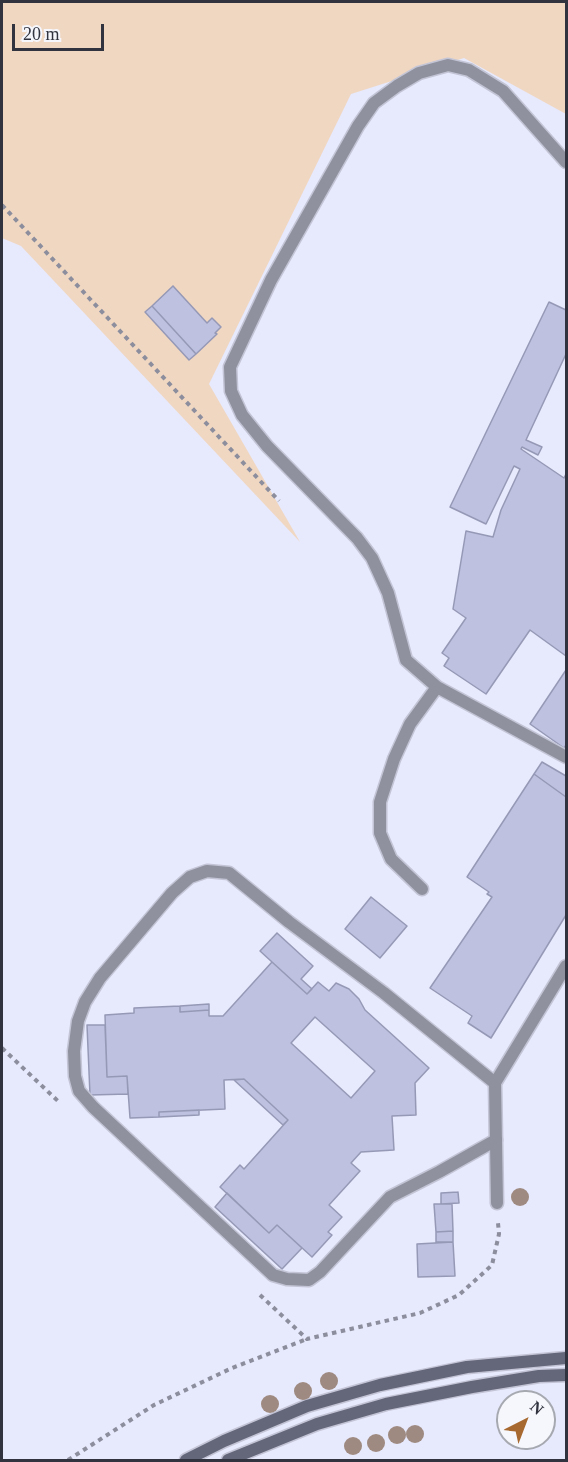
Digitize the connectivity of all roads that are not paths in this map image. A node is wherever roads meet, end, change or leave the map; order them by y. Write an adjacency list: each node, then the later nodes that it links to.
1 (567, 162): 2 (street)
2 (437, 687): 3 (street); 4 (street)
3 (567, 757)
4 (422, 889)
5 (567, 966): 6 (street)
6 (495, 1083): 7 (street); 7 (street)
7 (495, 1140): 8 (street)
8 (497, 1203)
9 (567, 1358): 11 (main road)
10 (567, 1375): 12 (main road)
11 (186, 1461)
12 (228, 1461)

